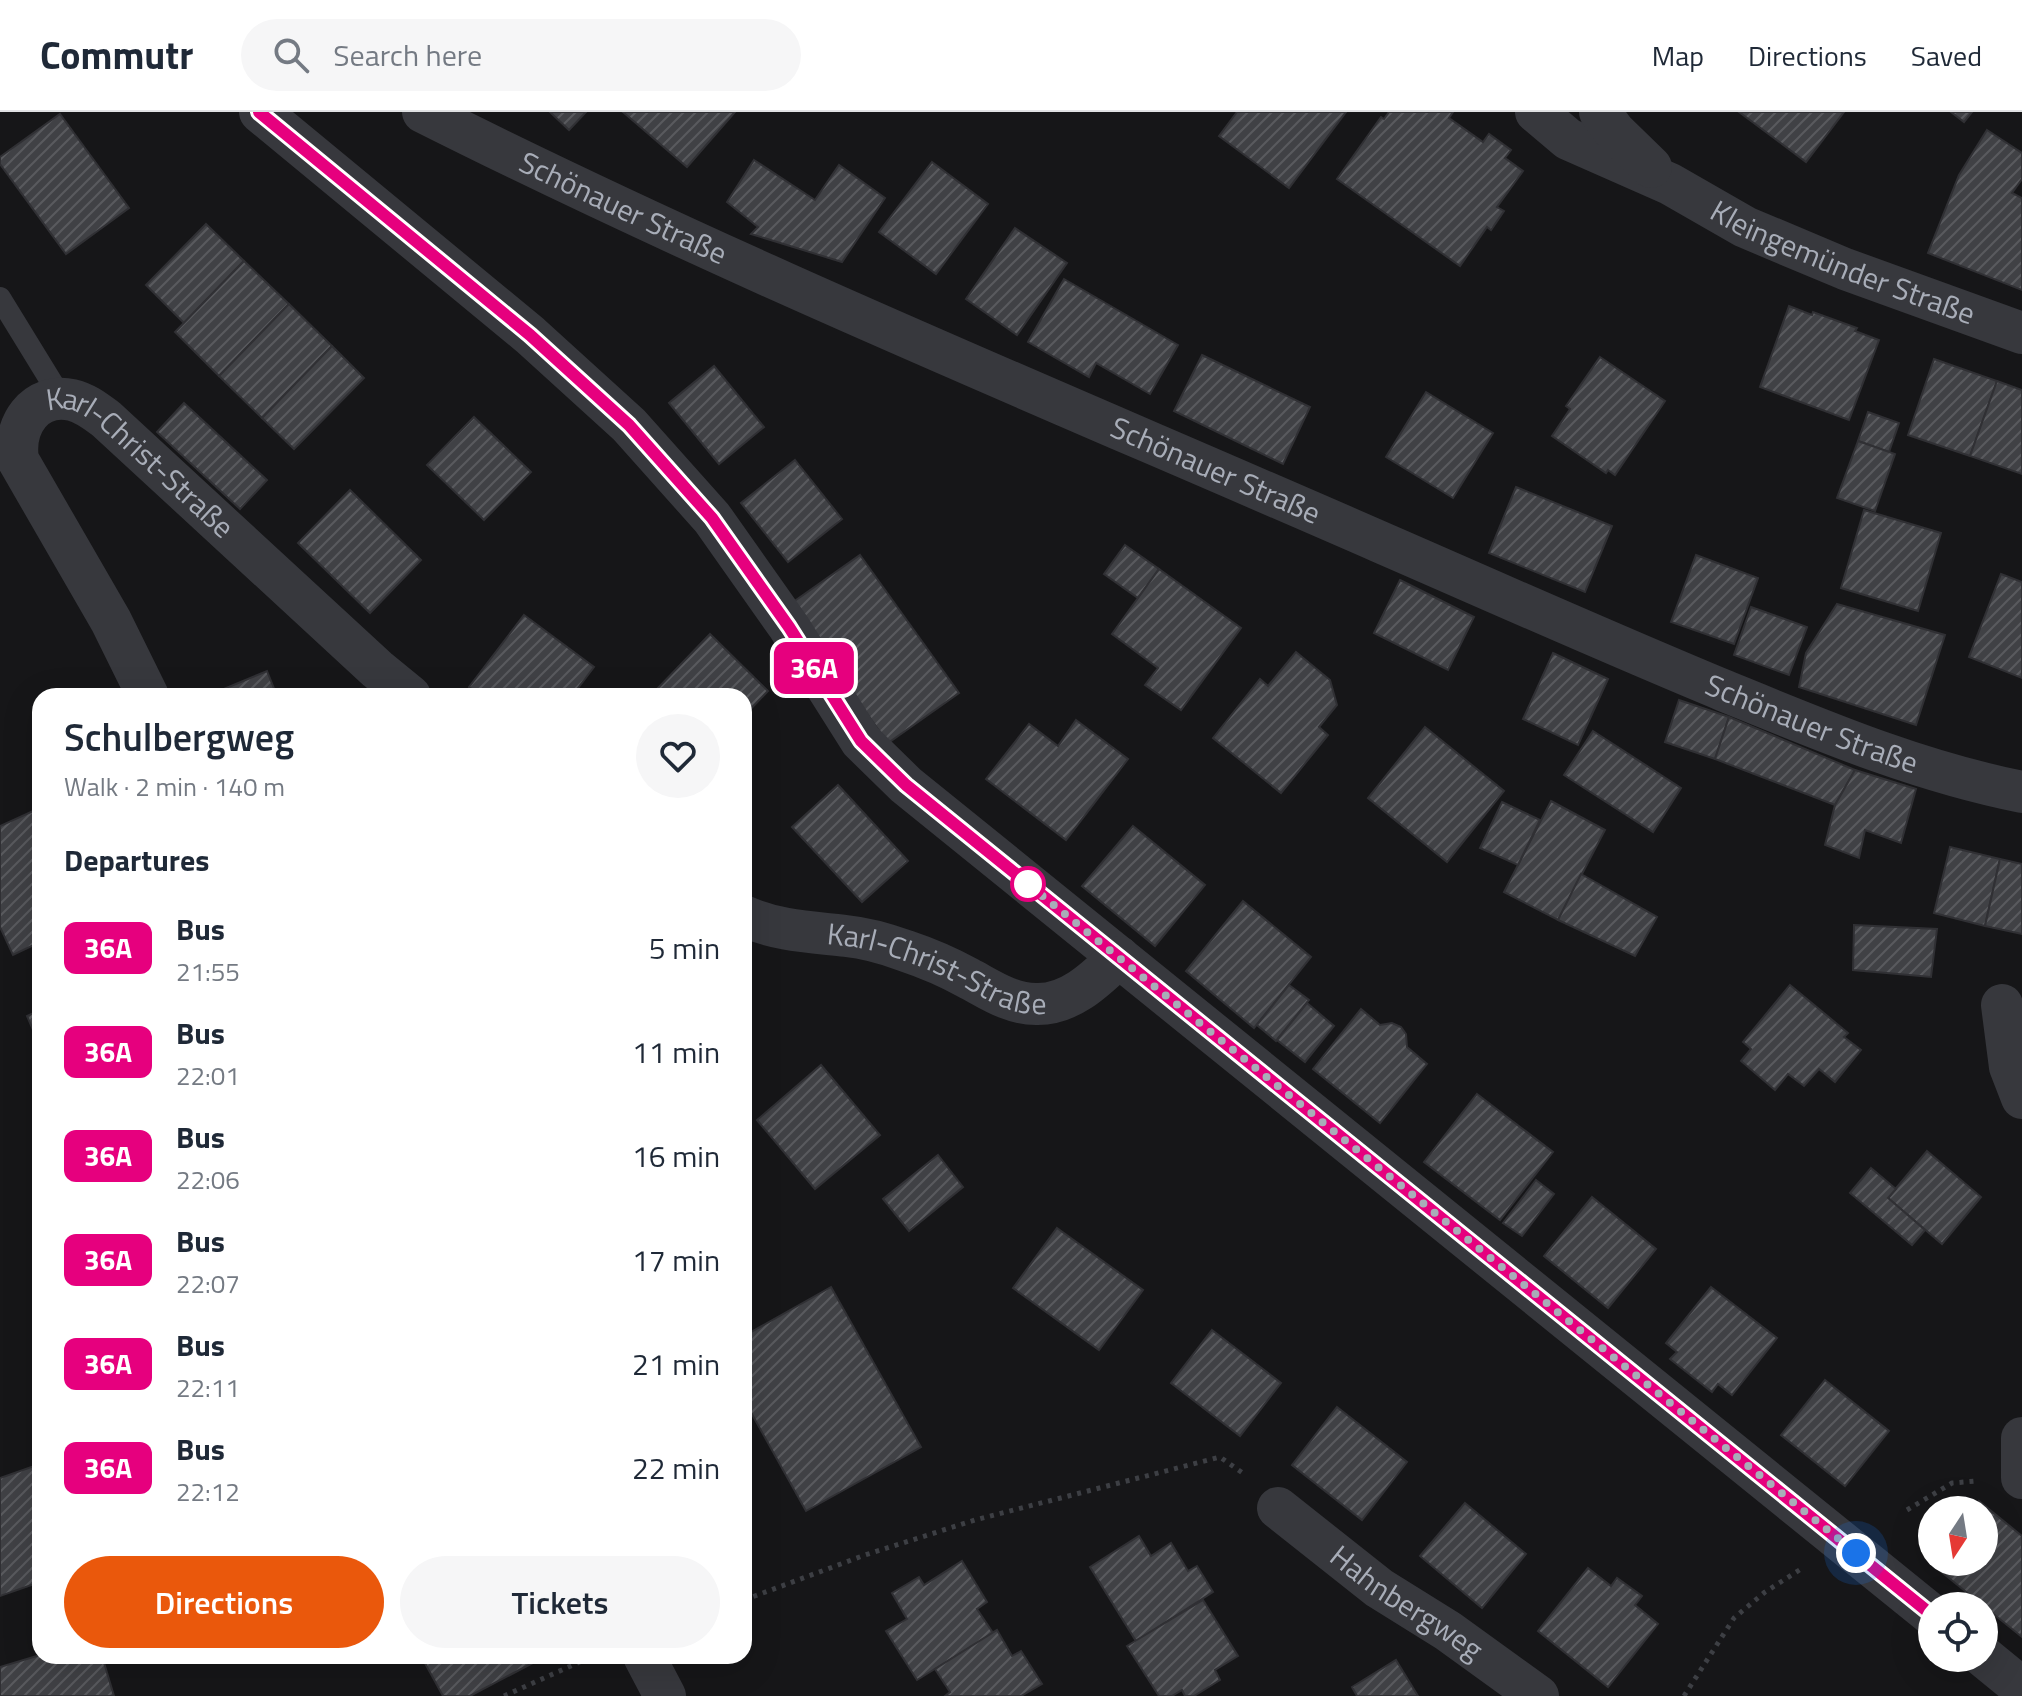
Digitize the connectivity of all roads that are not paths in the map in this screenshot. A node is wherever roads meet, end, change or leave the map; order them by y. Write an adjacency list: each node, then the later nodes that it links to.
1 (260, 112): 14 (street)
2 (423, 112): 12 (street, Schönauer Straße)
3 (1536, 112): 6 (street, Kleingemünder Straße)
4 (1600, 112): 6 (street, Kleingemünder Straße)
5 (1628, 112): 6 (street, Kleingemünder Straße)
6 (1670, 184): 8 (street, Kleingemünder Straße)
7 (0, 298): 9 (lane)
8 (2022, 333)
9 (62, 399): 10 (street, Karl-Christ-Straße); 11 (street, Karl-Christ-Straße)
10 (144, 688)
11 (400, 688)
12 (2022, 792)
13 (752, 918): 14 (street, Karl-Christ-Straße)
14 (1119, 957): 20 (street)
15 (2002, 1005): 16 (street)
16 (2022, 1098)
17 (2022, 1438): 18 (street)
18 (2022, 1478)
19 (1278, 1508): 25 (street, Hahnbergweg)
20 (1918, 1604)
21 (648, 1664): 24 (street)
22 (1998, 1668): 23 (street)
23 (2022, 1688)
24 (665, 1696)
25 (1538, 1696)

